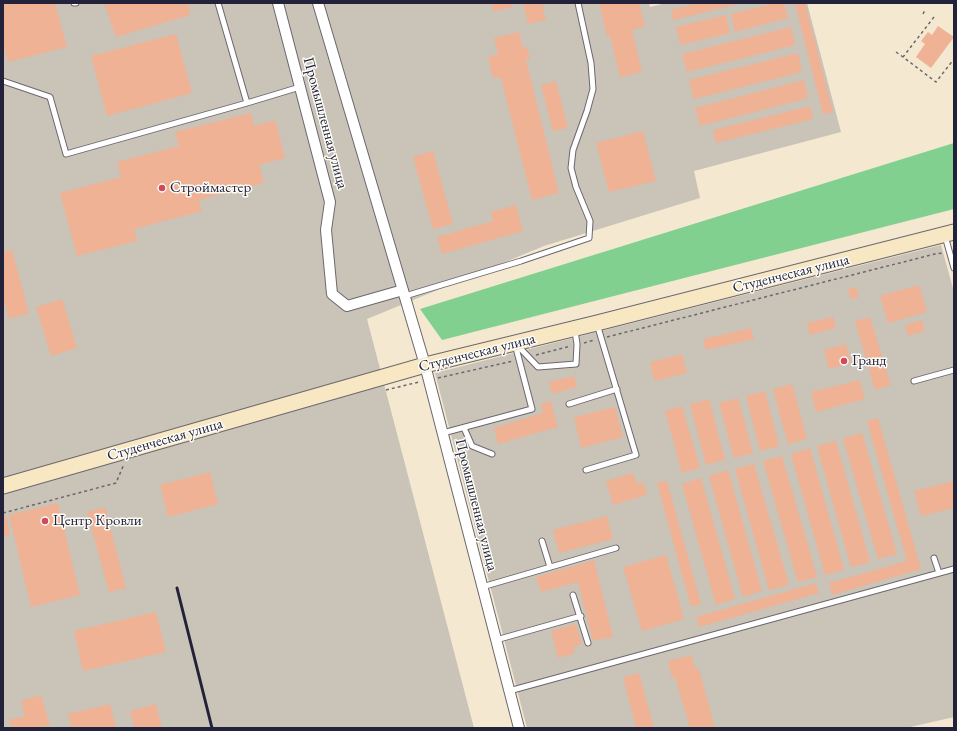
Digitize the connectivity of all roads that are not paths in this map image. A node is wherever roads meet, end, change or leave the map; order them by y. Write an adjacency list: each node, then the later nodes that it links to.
1 (218, 3): 7 (lane)
2 (278, 3): 6 (street, Промышленная улица)
3 (318, 3): 10 (street, Промышленная улица)
4 (578, 3): 10 (lane)
5 (3, 81): 7 (lane)
6 (300, 87): 7 (lane); 10 (street, Промышленная улица)
7 (247, 103)
8 (949, 233): 9 (lane); 11 (main road, Студенческая улица)
9 (954, 268)
10 (404, 293): 14 (street, Промышленная улица)
11 (597, 324): 12 (main road, Студенческая улица); 17 (lane)
12 (574, 329): 13 (main road, Студенческая улица); 13 (lane)
13 (515, 343): 14 (main road, Студенческая улица); 19 (lane)
14 (425, 365): 20 (street, Промышленная улица); 23 (main road, Студенческая улица)
15 (954, 370): 16 (lane)
16 (914, 381)
17 (617, 389): 18 (lane); 22 (lane)
18 (569, 404)
19 (464, 428): 20 (lane); 21 (lane)
20 (443, 433): 30 (street, Промышленная улица)
21 (492, 454)
22 (586, 470)
23 (3, 486)
24 (542, 541): 27 (lane)
25 (616, 548): 27 (lane)
26 (934, 558): 29 (lane)
27 (550, 567): 30 (lane)
28 (954, 569): 29 (lane)
29 (939, 573): 35 (lane)
30 (482, 587): 33 (street, Промышленная улица)
31 (573, 595): 32 (lane)
32 (581, 616): 33 (lane); 34 (lane)
33 (496, 640): 35 (street, Промышленная улица)
34 (588, 643)
35 (509, 691): 36 (street, Промышленная улица)
36 (518, 728)

